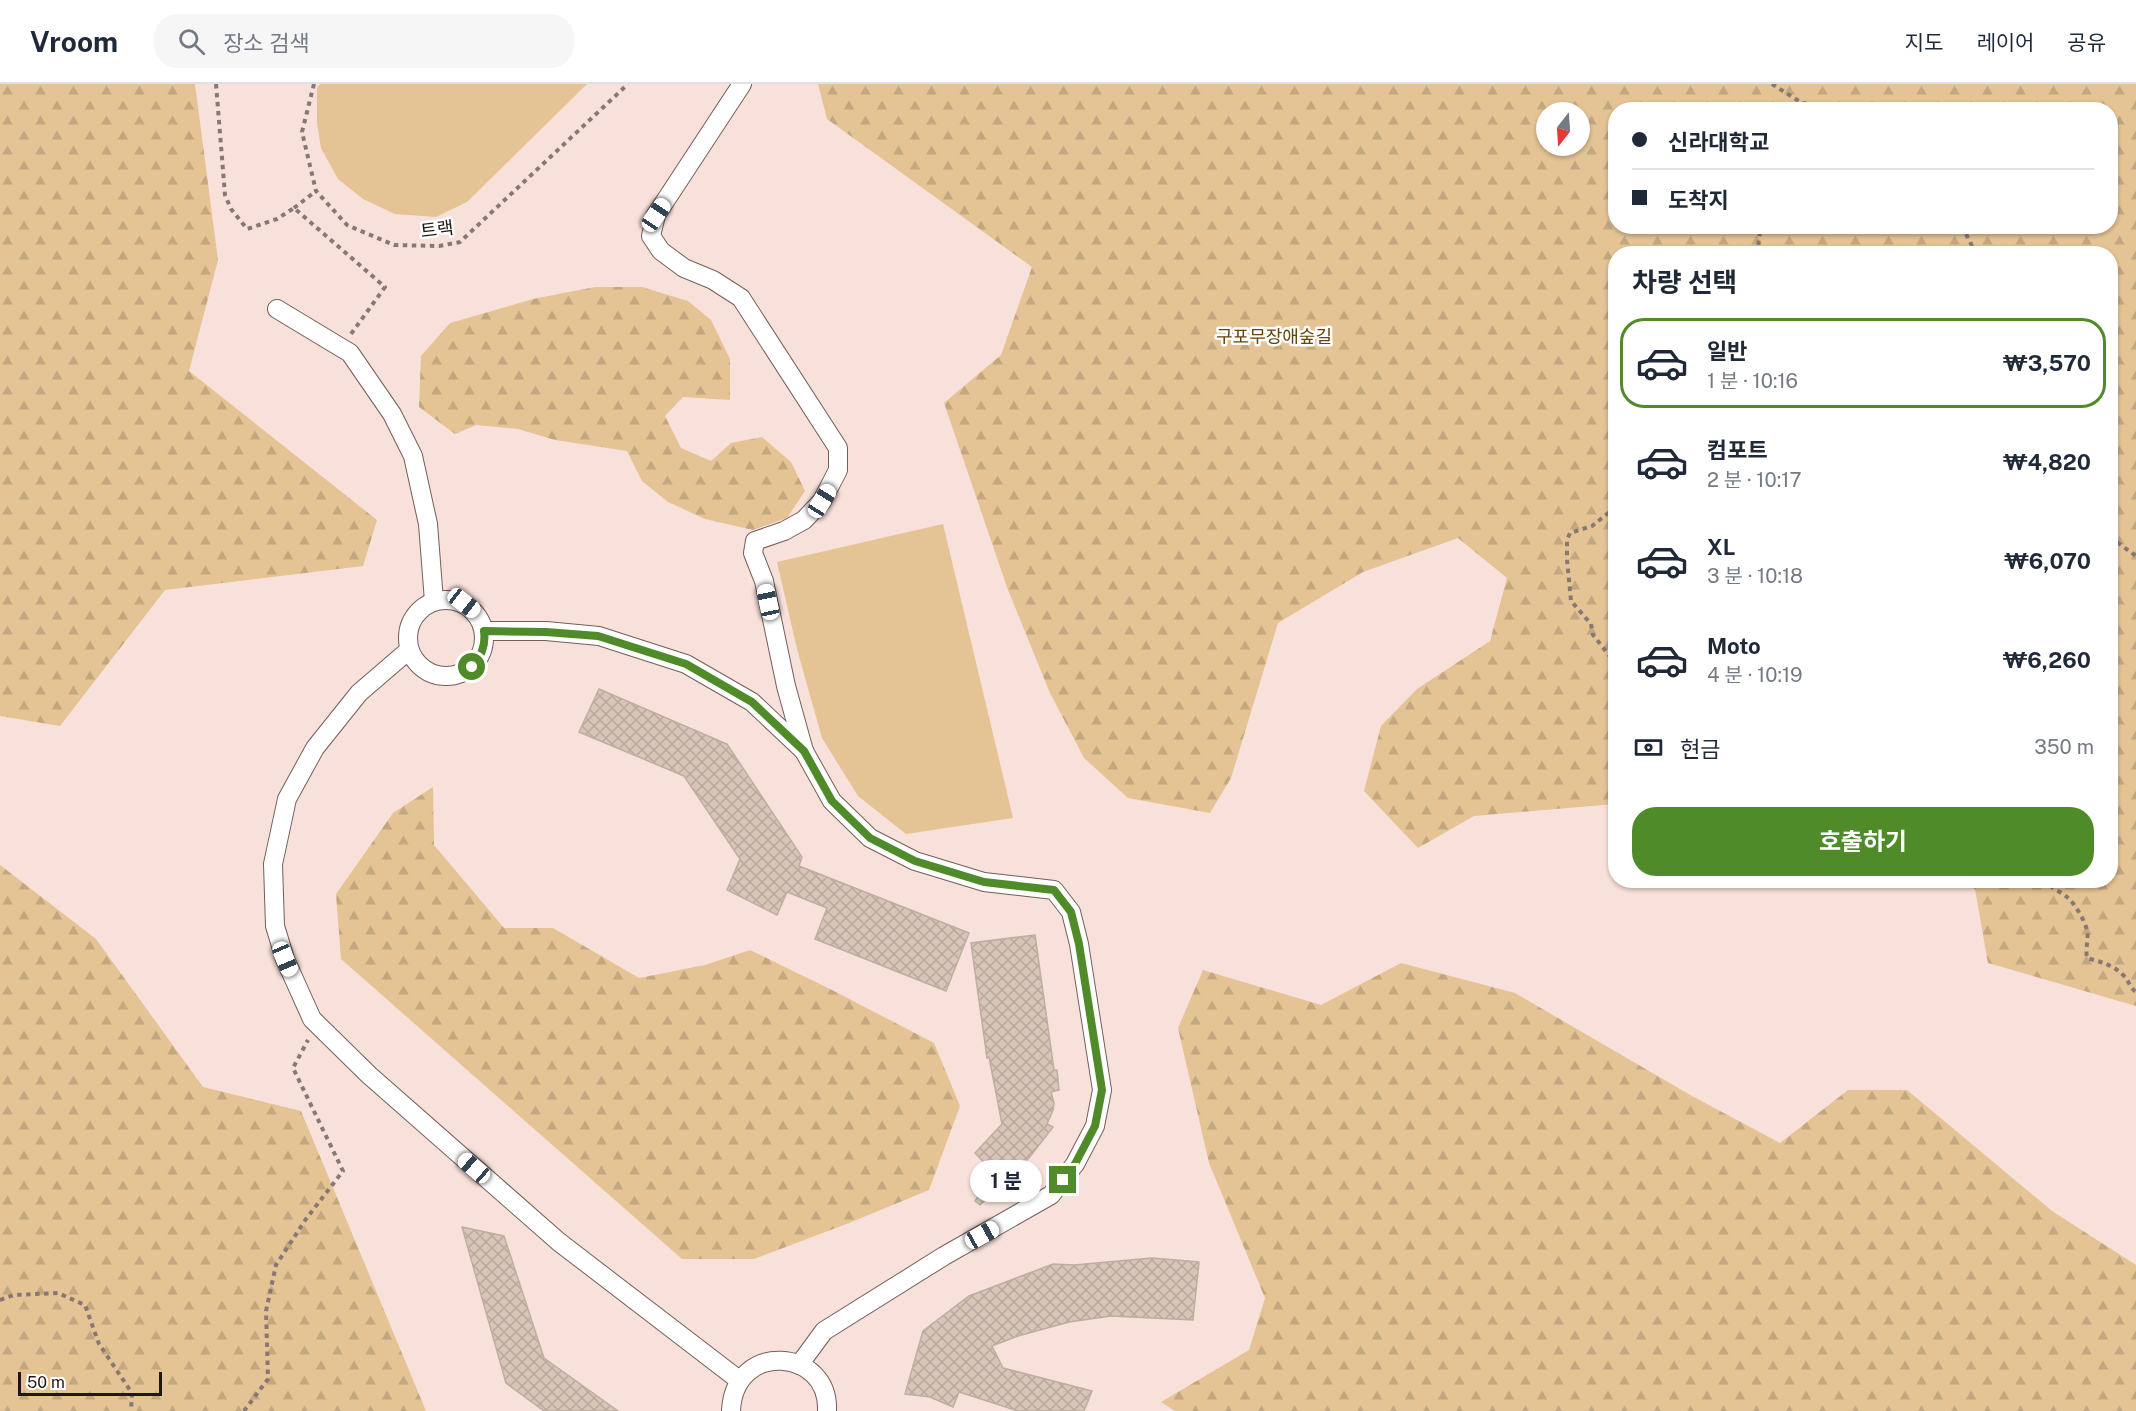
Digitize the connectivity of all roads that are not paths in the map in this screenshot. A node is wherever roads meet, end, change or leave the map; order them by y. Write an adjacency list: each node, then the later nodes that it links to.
1 (742, 84): 6 (street)
2 (278, 309): 3 (street)
3 (434, 601): 4 (street); 5 (street)
4 (484, 631): 5 (street); 6 (street)
5 (409, 650): 8 (street)
6 (804, 751): 7 (street)
7 (799, 1365): 8 (street); 10 (street)
8 (739, 1380): 9 (street)
9 (731, 1411)
10 (827, 1411)

